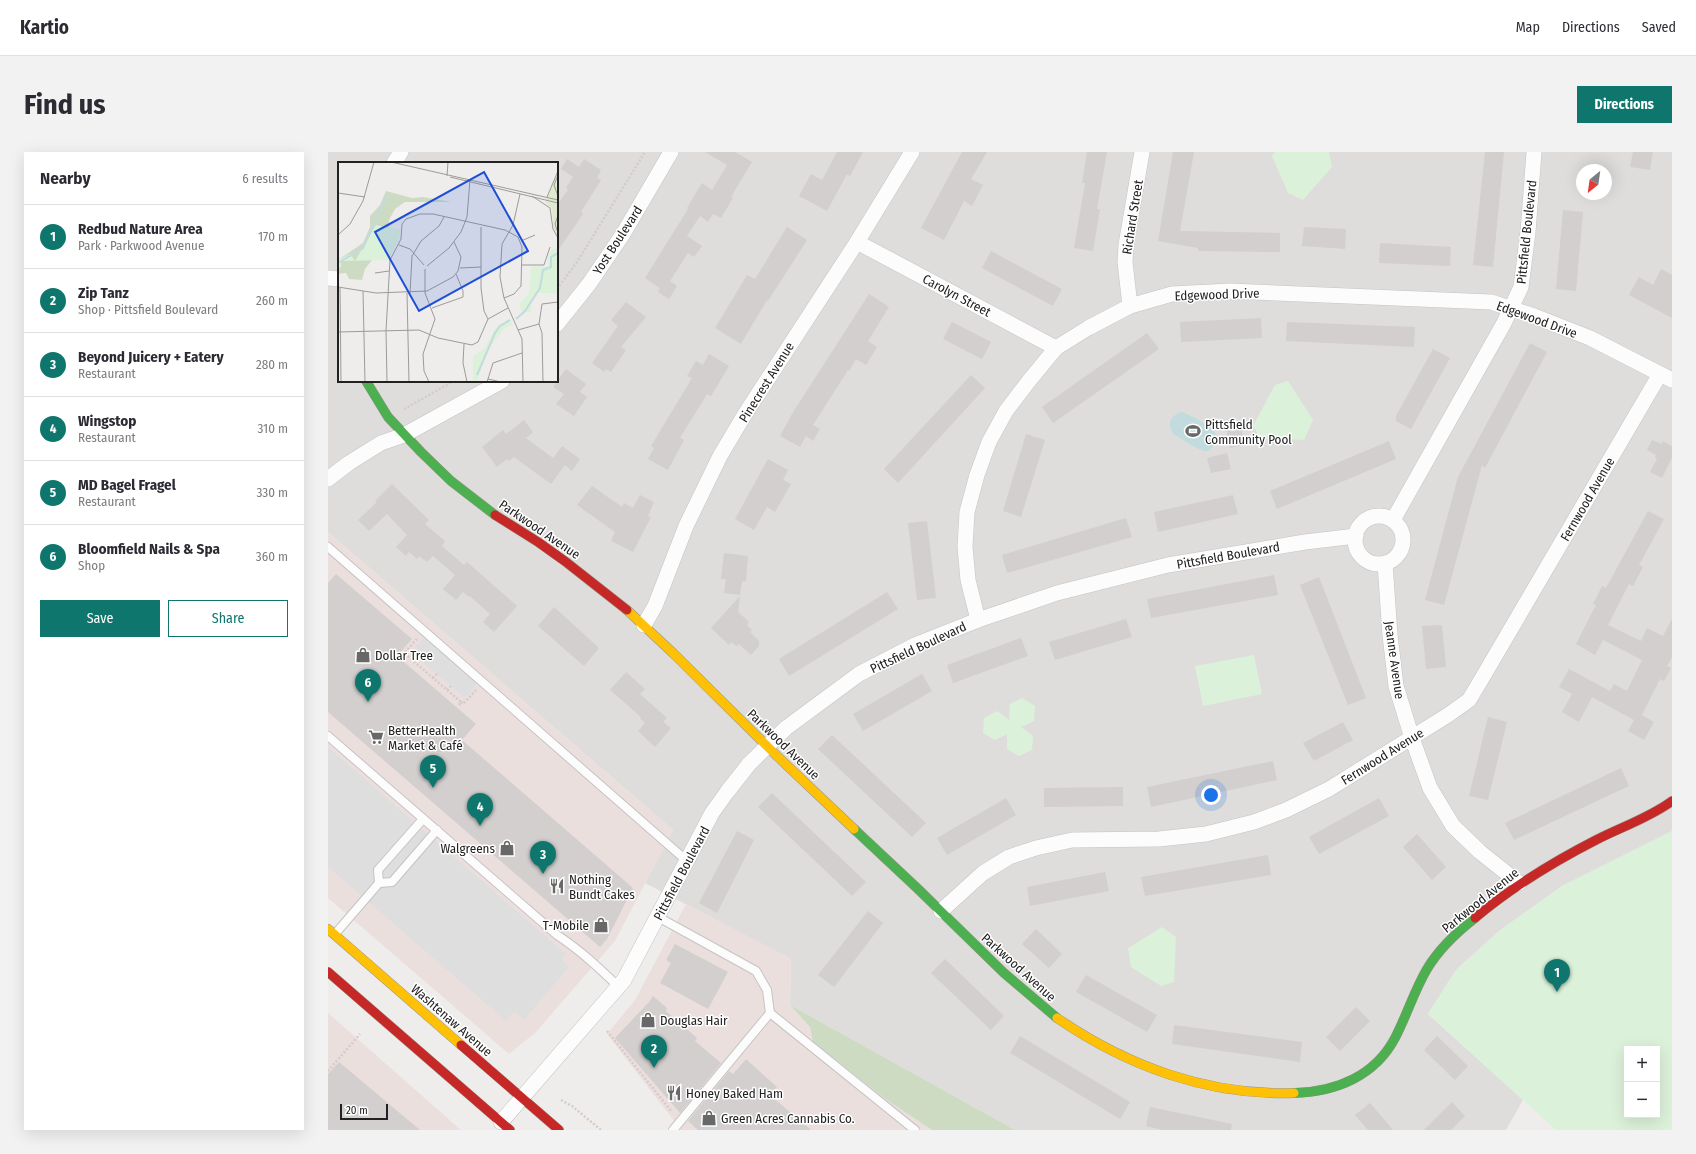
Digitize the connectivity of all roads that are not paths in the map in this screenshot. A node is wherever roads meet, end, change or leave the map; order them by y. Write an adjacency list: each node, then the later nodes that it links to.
1 (401, 152): 6 (street)
2 (671, 152): 12 (street, Yost Boulevard)
3 (912, 152): 7 (street, Pinecrest Avenue)
4 (1142, 152): 10 (street, Richard Street)
5 (1534, 152): 11 (street, Pittsfield Boulevard)
6 (395, 162)
7 (857, 242): 13 (street, Carolyn Street); 24 (street, Pinecrest Avenue)
8 (328, 278): 9 (street)
9 (338, 279)
10 (1130, 306): 11 (street, Edgewood Drive); 13 (street, Edgewood Drive)
11 (1512, 309): 14 (street, Edgewood Drive); 19 (street, Pittsfield Boulevard)
12 (558, 323)
13 (1056, 348): 23 (street, Edgewood Drive)
14 (1666, 377): 26 (street, Fernwood Avenue)
15 (367, 382): 17 (street, Parkwood Avenue)
16 (500, 382): 17 (street)
17 (404, 434): 18 (street); 24 (street, Parkwood Avenue)
18 (328, 480)
19 (1393, 520): 20 (street); 22 (street)
20 (1356, 536): 22 (street); 23 (street, Pittsfield Boulevard)
21 (328, 547): 31 (lane)
22 (1385, 563): 26 (street, Jeanne Avenue)
23 (978, 620): 27 (street, Pittsfield Boulevard)
24 (644, 625): 27 (street, Parkwood Avenue)
25 (328, 736): 29 (lane)
26 (1412, 738): 33 (street, Jeanne Avenue); 34 (street, Fernwood Avenue)
27 (767, 746): 31 (street, Pittsfield Boulevard); 34 (street, Parkwood Avenue)
28 (1672, 801): 33 (street, Parkwood Avenue)
29 (423, 818): 30 (lane); 32 (lane)
30 (436, 830): 32 (lane); 39 (lane)
31 (687, 860): 35 (street, Pittsfield Boulevard)
32 (379, 883): 36 (lane)
33 (1519, 883): 34 (street, Parkwood Avenue)
34 (941, 911)
35 (658, 917): 39 (street, Pittsfield Boulevard); 41 (lane)
36 (331, 931): 40 (street, Washtenaw Avenue)
37 (328, 972): 43 (street)
38 (364, 973): 40 (street)
39 (619, 987): 42 (street, Pittsfield Boulevard)
40 (411, 1001): 42 (street, Washtenaw Avenue)
41 (770, 1013): 45 (lane); 46 (lane)
42 (522, 1098): 43 (street, Pittsfield Boulevard); 44 (street, Washtenaw Avenue)
43 (502, 1127)
44 (559, 1130)
45 (673, 1130)
46 (915, 1130)

